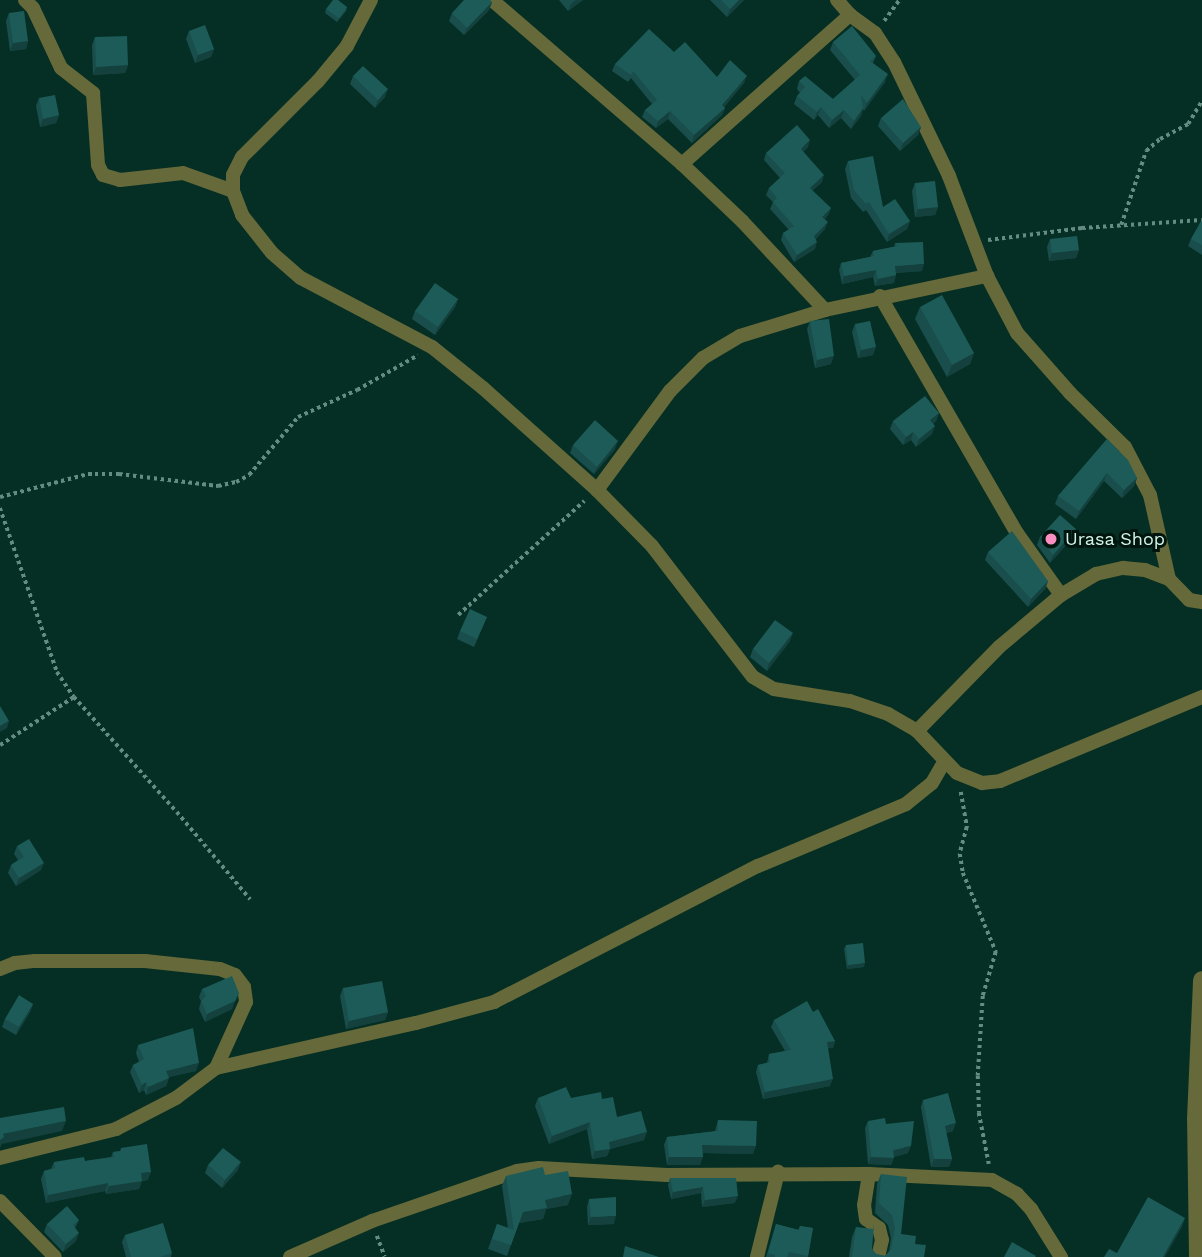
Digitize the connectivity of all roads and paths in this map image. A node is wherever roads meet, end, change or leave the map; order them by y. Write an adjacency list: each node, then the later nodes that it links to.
1 (24, 0): 10 (street)
2 (371, 0): 10 (street)
3 (492, 0): 9 (street)
4 (837, 0): 6 (street)
5 (899, 0): 7 (path)
6 (850, 15): 7 (street); 9 (street)
7 (875, 33): 13 (street)
8 (1202, 101): 12 (path)
9 (682, 164): 16 (street)
10 (233, 191): 17 (street)
11 (1202, 220): 12 (path)
12 (1121, 225): 13 (path)
13 (974, 242): 14 (street)
14 (987, 275): 15 (street); 21 (street)
15 (880, 296): 16 (street); 22 (street)
16 (825, 310): 18 (street)
17 (432, 347): 18 (street); 19 (path)
18 (597, 490): 24 (path); 27 (street)
19 (0, 497)
20 (0, 508): 25 (path)
21 (1169, 579): 22 (street); 23 (street)
22 (1061, 595): 27 (street)
23 (1202, 602)
24 (458, 615)
25 (74, 697): 28 (path); 31 (path)
26 (1202, 697): 30 (street)
27 (917, 731): 29 (street)
28 (0, 745)
29 (944, 762): 30 (street); 34 (street)
30 (957, 772): 38 (path)
31 (250, 899)
32 (0, 969): 34 (street)
33 (1202, 980): 47 (street)
34 (216, 1068): 35 (street)
35 (0, 1158)
36 (778, 1172): 37 (street); 40 (street); 44 (street)
37 (869, 1174): 38 (street); 45 (street)
38 (992, 1180): 46 (street)
39 (0, 1201): 41 (street)
40 (372, 1221): 42 (street); 43 (path)
41 (55, 1257)
42 (290, 1257)
43 (385, 1257)
44 (757, 1257)
45 (878, 1257)
46 (1061, 1257)
47 (1198, 1257)

